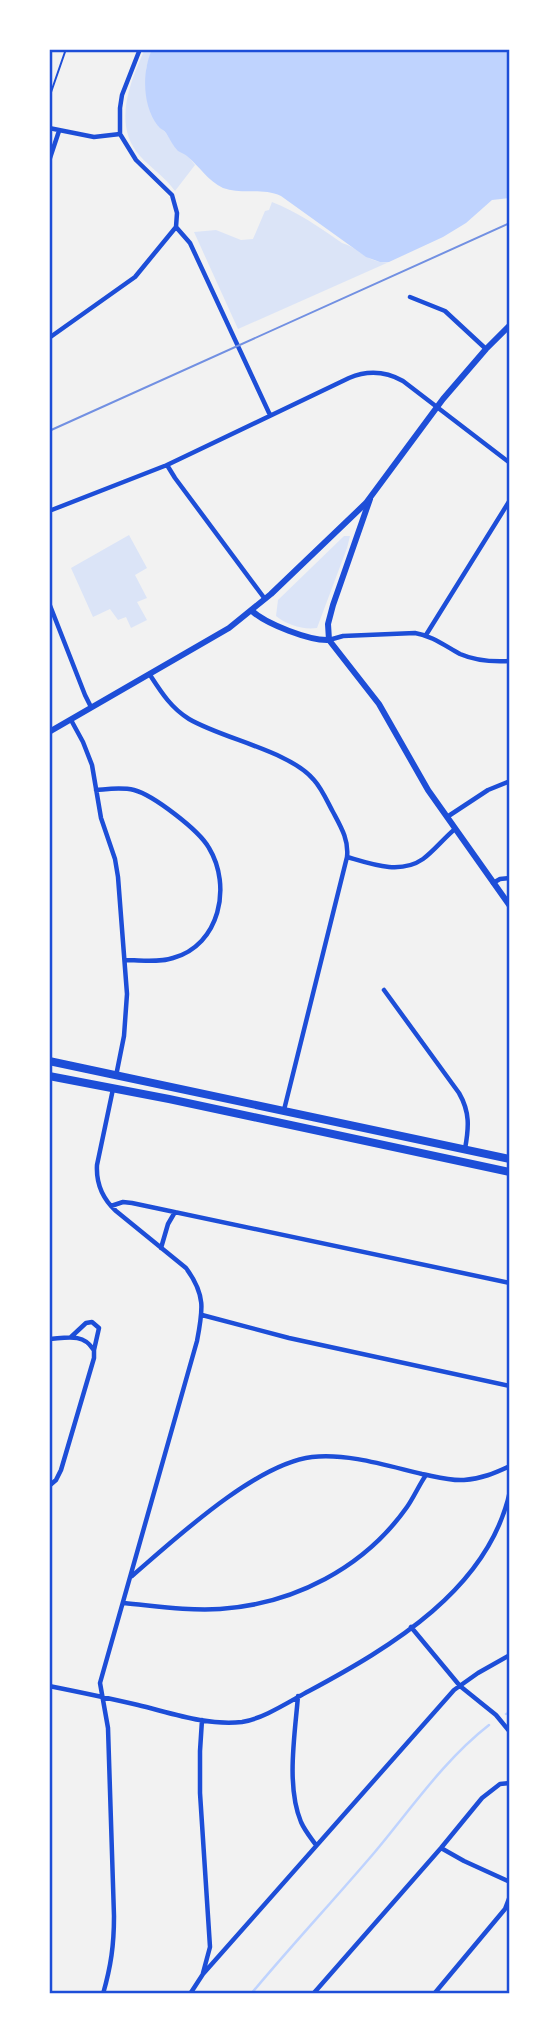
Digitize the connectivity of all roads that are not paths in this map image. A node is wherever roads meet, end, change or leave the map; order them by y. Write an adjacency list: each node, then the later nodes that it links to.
1 (140, 49): 4 (street)
2 (49, 128): 3 (street)
3 (59, 131): 4 (street); 5 (street)
4 (120, 134): 6 (street)
5 (49, 161)
6 (176, 227): 9 (street); 12 (street)
7 (411, 297): 10 (street)
8 (510, 325): 10 (main road)
9 (49, 338)
10 (486, 349): 11 (main road)
11 (437, 407): 12 (street); 13 (street); 15 (main road)
12 (270, 415): 14 (street)
13 (510, 463)
14 (167, 465): 17 (street); 18 (street)
15 (371, 497): 18 (main road); 22 (main road)
16 (510, 499): 21 (street)
17 (49, 511)
18 (265, 599): 20 (main road)
19 (49, 603): 25 (street)
20 (252, 611): 22 (main road); 24 (main road)
21 (426, 635): 22 (street); 23 (street)
22 (329, 640): 30 (main road)
23 (510, 661)
24 (150, 675): 25 (main road); 32 (street)
25 (92, 708): 26 (main road)
26 (71, 720): 27 (main road); 29 (street)
27 (49, 732)
28 (510, 781): 30 (street)
29 (96, 790): 36 (street); 36 (street)
30 (447, 817): 31 (main road)
31 (455, 829): 32 (street); 34 (main road)
32 (347, 857): 42 (street)
33 (510, 878): 34 (street)
34 (494, 883): 35 (main road)
35 (510, 906)
36 (125, 960): 40 (street)
37 (384, 990): 43 (street)
38 (49, 1061): 40 (highway)
39 (49, 1076): 41 (highway)
40 (116, 1076): 42 (highway)
41 (113, 1088): 45 (highway); 46 (street)
42 (284, 1111): 43 (highway)
43 (465, 1150): 44 (highway)
44 (510, 1159)
45 (510, 1172)
46 (111, 1206): 47 (street); 48 (street)
47 (175, 1212): 48 (street); 49 (street)
48 (161, 1248): 50 (street)
49 (510, 1283)
50 (202, 1315): 54 (street); 59 (street)
51 (71, 1337): 52 (street); 53 (street); 53 (street)
52 (49, 1339)
53 (94, 1350): 57 (street)
54 (510, 1386)
55 (510, 1466): 56 (street)
56 (426, 1475): 59 (street); 60 (street)
57 (49, 1486)
58 (510, 1491): 61 (street)
59 (131, 1577): 60 (street)
60 (124, 1602): 66 (street)
61 (411, 1627): 63 (street); 65 (street)
62 (510, 1655): 63 (street)
63 (460, 1685): 68 (street); 70 (street)
64 (49, 1686): 66 (street)
65 (298, 1696): 67 (street); 70 (street)
66 (102, 1697): 67 (street); 75 (street)
67 (202, 1720): 74 (street)
68 (510, 1732)
69 (510, 1783): 71 (street)
70 (316, 1845): 74 (street)
71 (442, 1848): 72 (street); 77 (street)
72 (510, 1882)
73 (510, 1896): 78 (street)
74 (203, 1974): 76 (street)
75 (103, 1994)
76 (190, 1994)
77 (313, 1994)
78 (434, 1994)

